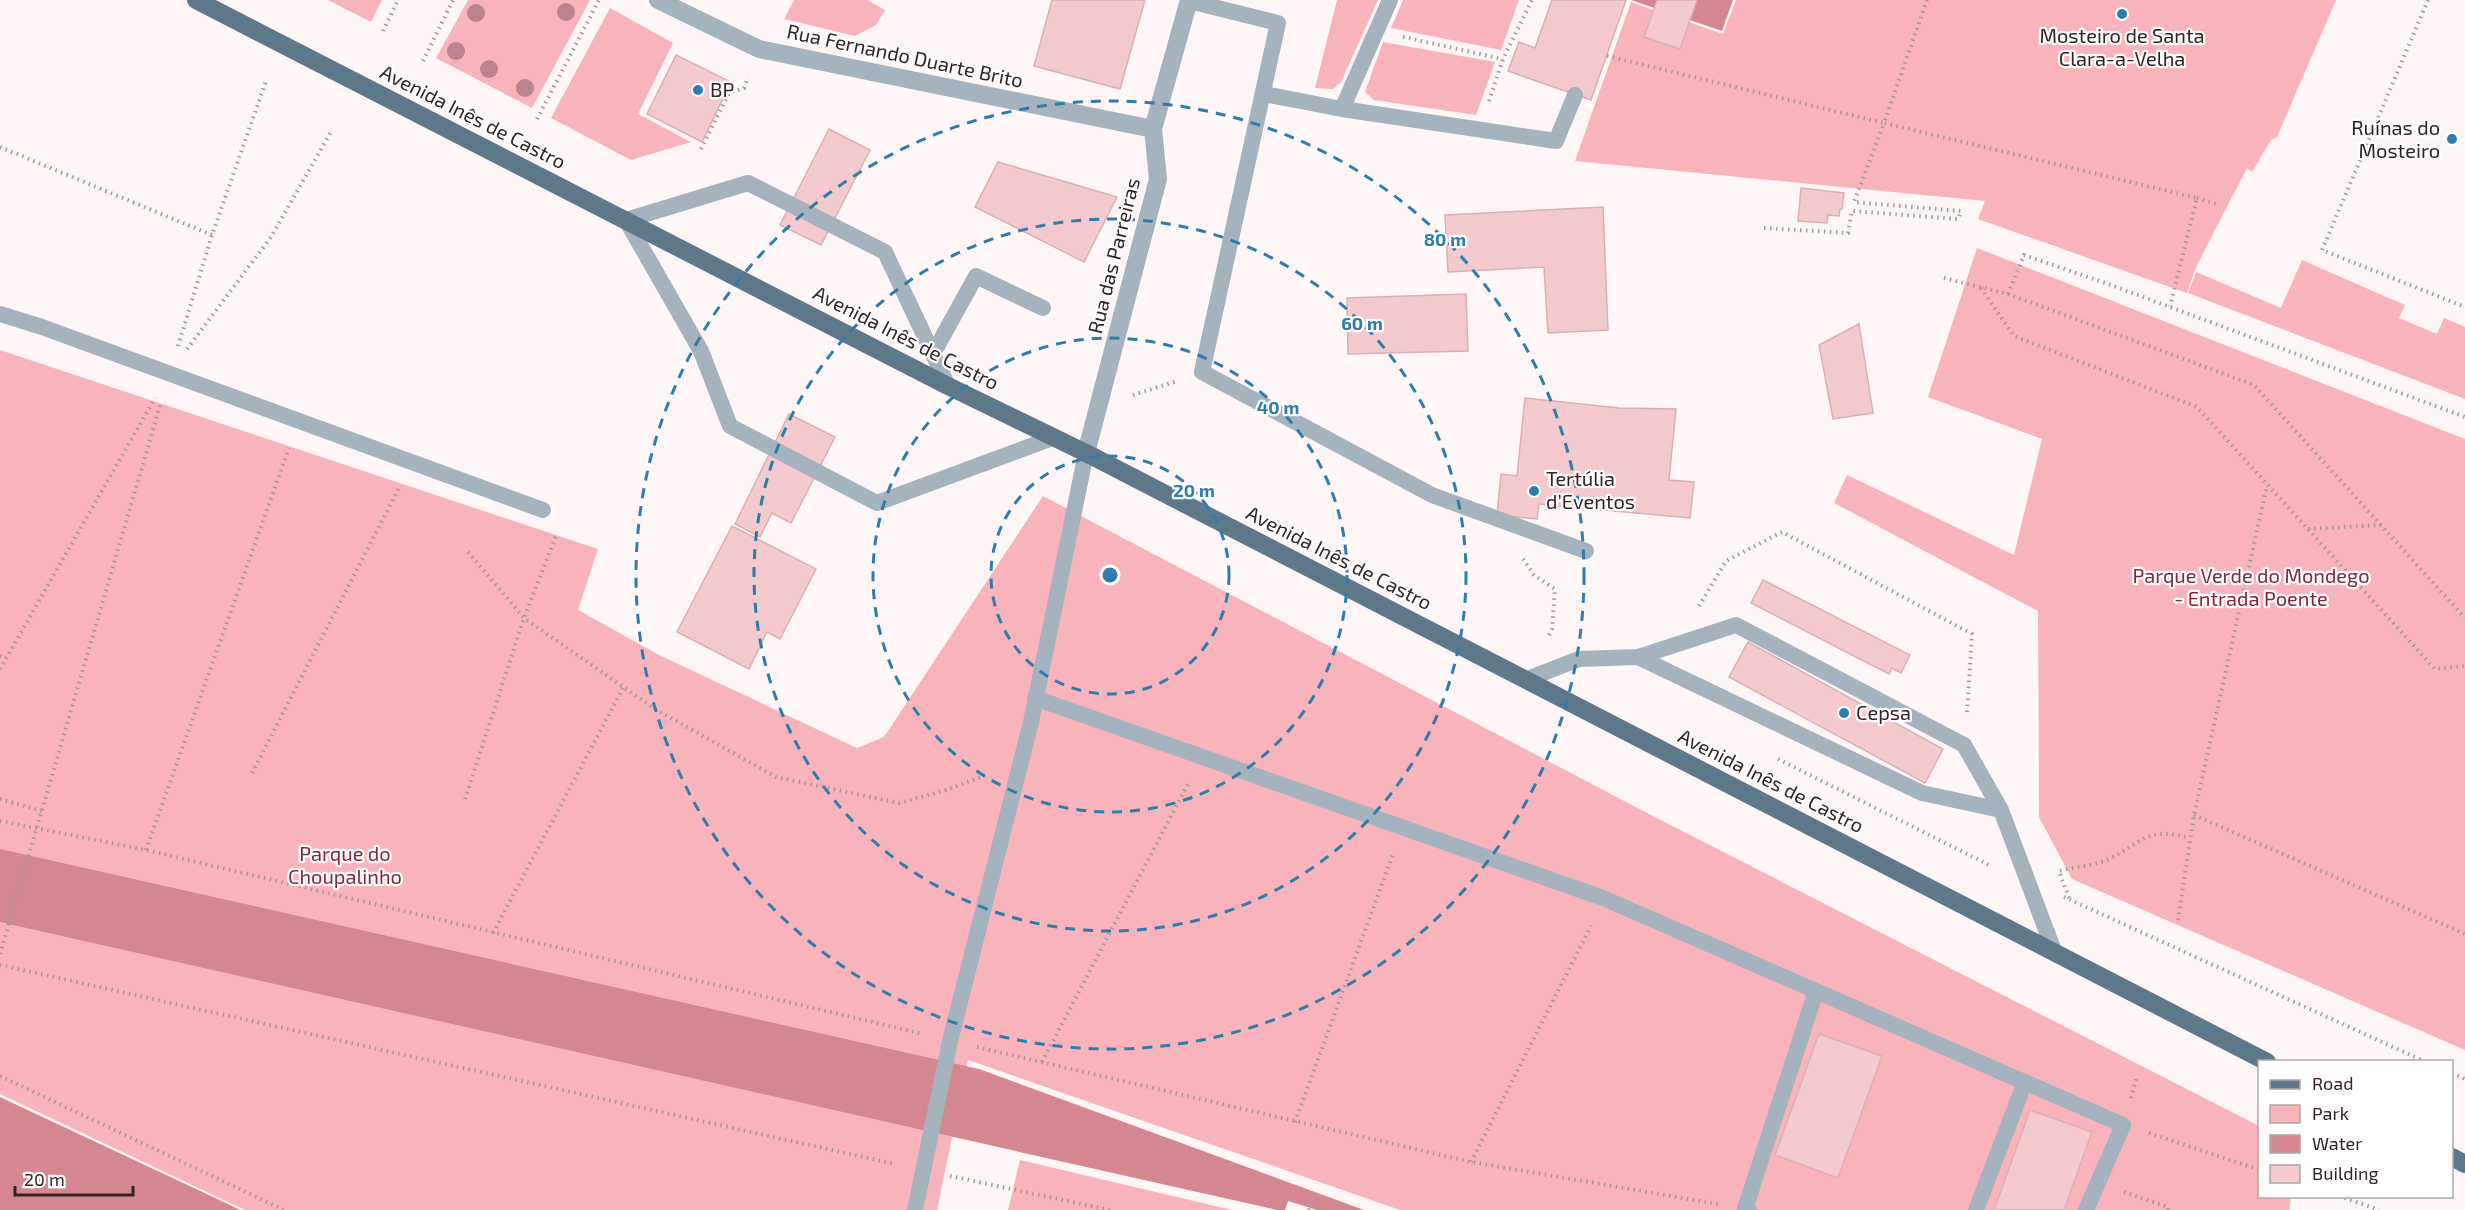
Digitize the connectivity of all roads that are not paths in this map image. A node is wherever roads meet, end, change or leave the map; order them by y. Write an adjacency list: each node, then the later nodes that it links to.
1 (196, 0): 9 (main road, Avenida Inês de Castro)
2 (658, 0): 8 (street, Rua Fernando Duarte Brito)
3 (1189, 0): 5 (lane); 8 (street, Rua das Parreiras)
4 (1390, 0): 7 (lane)
5 (1264, 94): 7 (lane); 17 (lane)
6 (1575, 95): 7 (lane)
7 (1342, 109)
8 (1153, 129): 15 (street, Rua das Parreiras)
9 (626, 220): 12 (lane); 13 (main road, Avenida Inês de Castro); 14 (lane)
10 (1044, 308): 12 (lane)
11 (0, 314): 16 (lane)
12 (934, 352): 13 (lane)
13 (948, 386): 14 (main road, Avenida Inês de Castro)
14 (1055, 437): 15 (main road, Avenida Inês de Castro)
15 (1086, 453): 19 (main road, Avenida Inês de Castro); 20 (lane)
16 (543, 510)
17 (1586, 551)
18 (1638, 657): 19 (lane); 21 (lane); 21 (lane)
19 (1525, 680): 22 (main road, Avenida Inês de Castro)
20 (1035, 698): 23 (lane); 26 (lane)
21 (2001, 810): 22 (lane)
22 (2054, 951): 24 (main road, Avenida Inês de Castro)
23 (1816, 991): 25 (lane); 27 (lane)
24 (2263, 1060)
25 (2025, 1082): 28 (lane); 29 (lane)
26 (915, 1210)
27 (1747, 1210)
28 (1976, 1210)
29 (2086, 1210)

